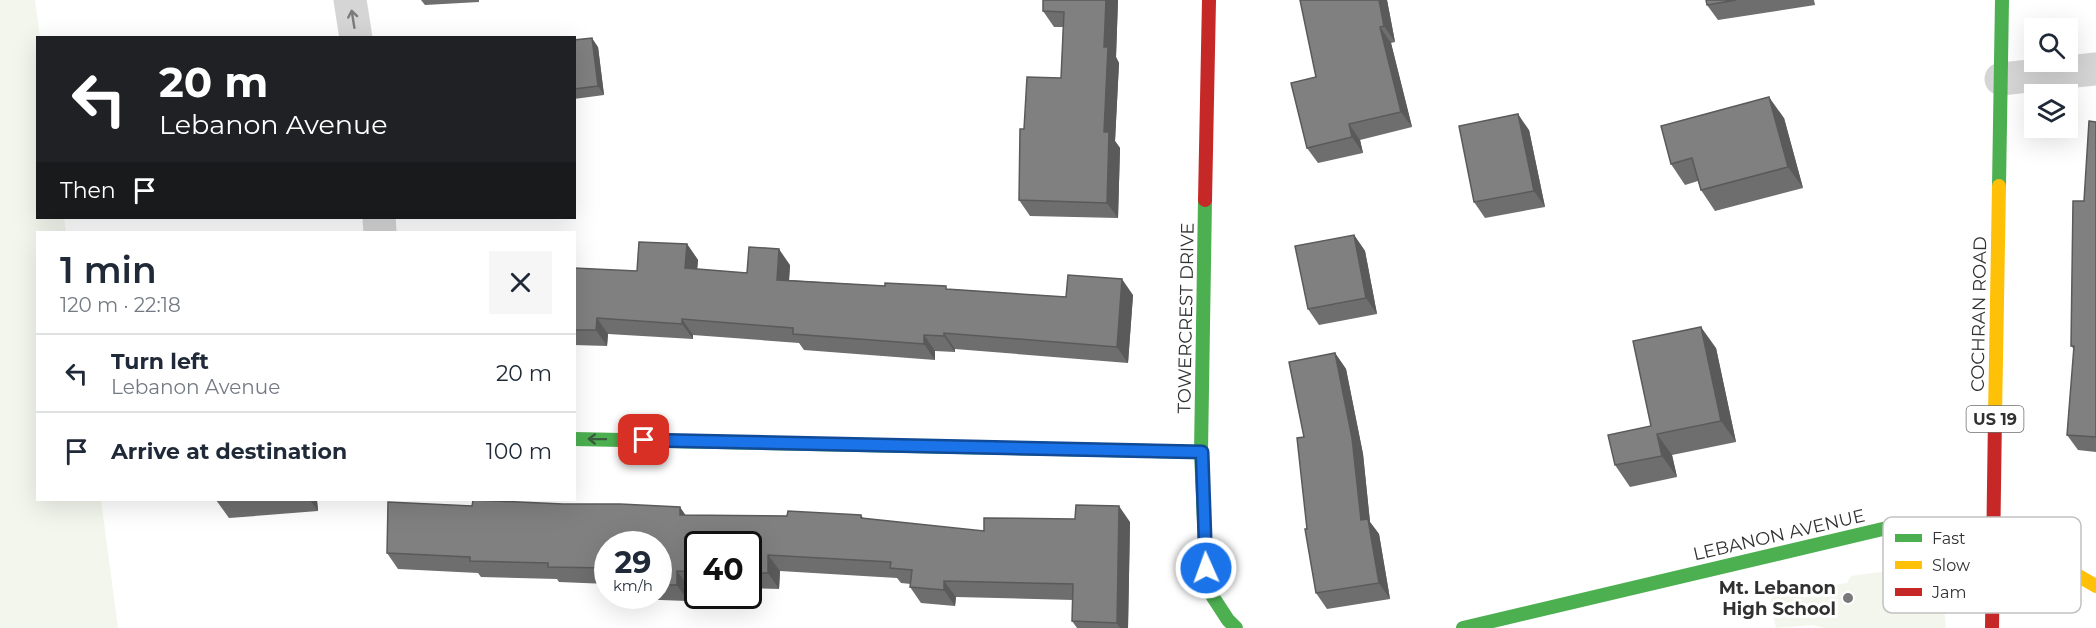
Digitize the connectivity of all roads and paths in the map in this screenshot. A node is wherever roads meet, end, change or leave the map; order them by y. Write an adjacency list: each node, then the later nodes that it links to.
1 (350, 0): 4 (street, one-way to 1)
2 (1209, 0): 8 (street, TOWERCREST DRIVE)
3 (2002, 0): 6 (street, COCHRAN ROAD / US 19)
4 (356, 36)
5 (2096, 69): 6 (street)
6 (2001, 79): 9 (street, COCHRAN ROAD / US 19)
7 (576, 439): 8 (street, one-way to 7)
8 (1202, 452): 14 (street, TOWERCREST DRIVE)
9 (1993, 517)
10 (1883, 529): 15 (street, LEBANON AVENUE)
11 (2081, 577): 12 (street, LEBANON AVENUE)
12 (2096, 586)
13 (1992, 613): 16 (street, COCHRAN ROAD / US 19)
14 (1236, 628)
15 (1463, 628)
16 (1992, 628)

